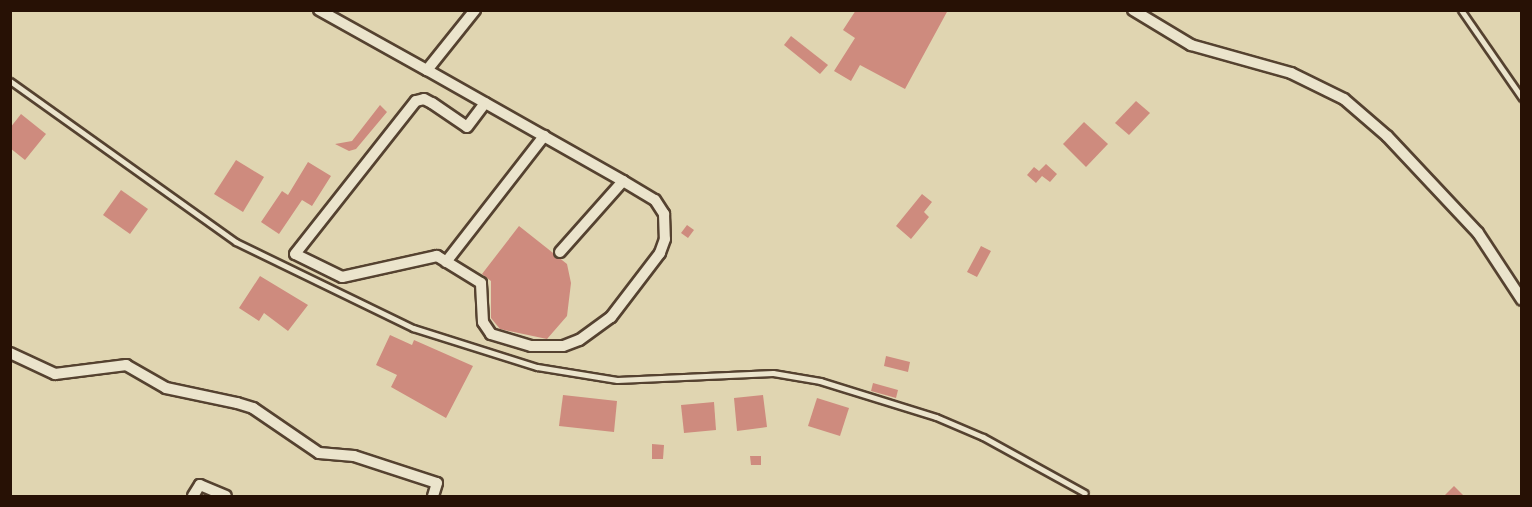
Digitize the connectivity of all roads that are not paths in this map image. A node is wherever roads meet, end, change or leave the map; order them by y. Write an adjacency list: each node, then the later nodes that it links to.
1 (319, 10): 5 (street)
2 (475, 10): 5 (street)
3 (1133, 10): 13 (street)
4 (1461, 10): 7 (lane)
5 (427, 70): 8 (street)
6 (10, 81): 15 (lane)
7 (1521, 98)
8 (485, 103): 9 (street); 12 (street)
9 (544, 136): 10 (street); 12 (street)
10 (623, 181): 11 (street); 12 (street)
11 (560, 252)
12 (446, 262)
13 (1521, 300)
14 (10, 353): 18 (street)
15 (1085, 493)
16 (193, 496): 17 (street)
17 (226, 496)
18 (433, 496)

